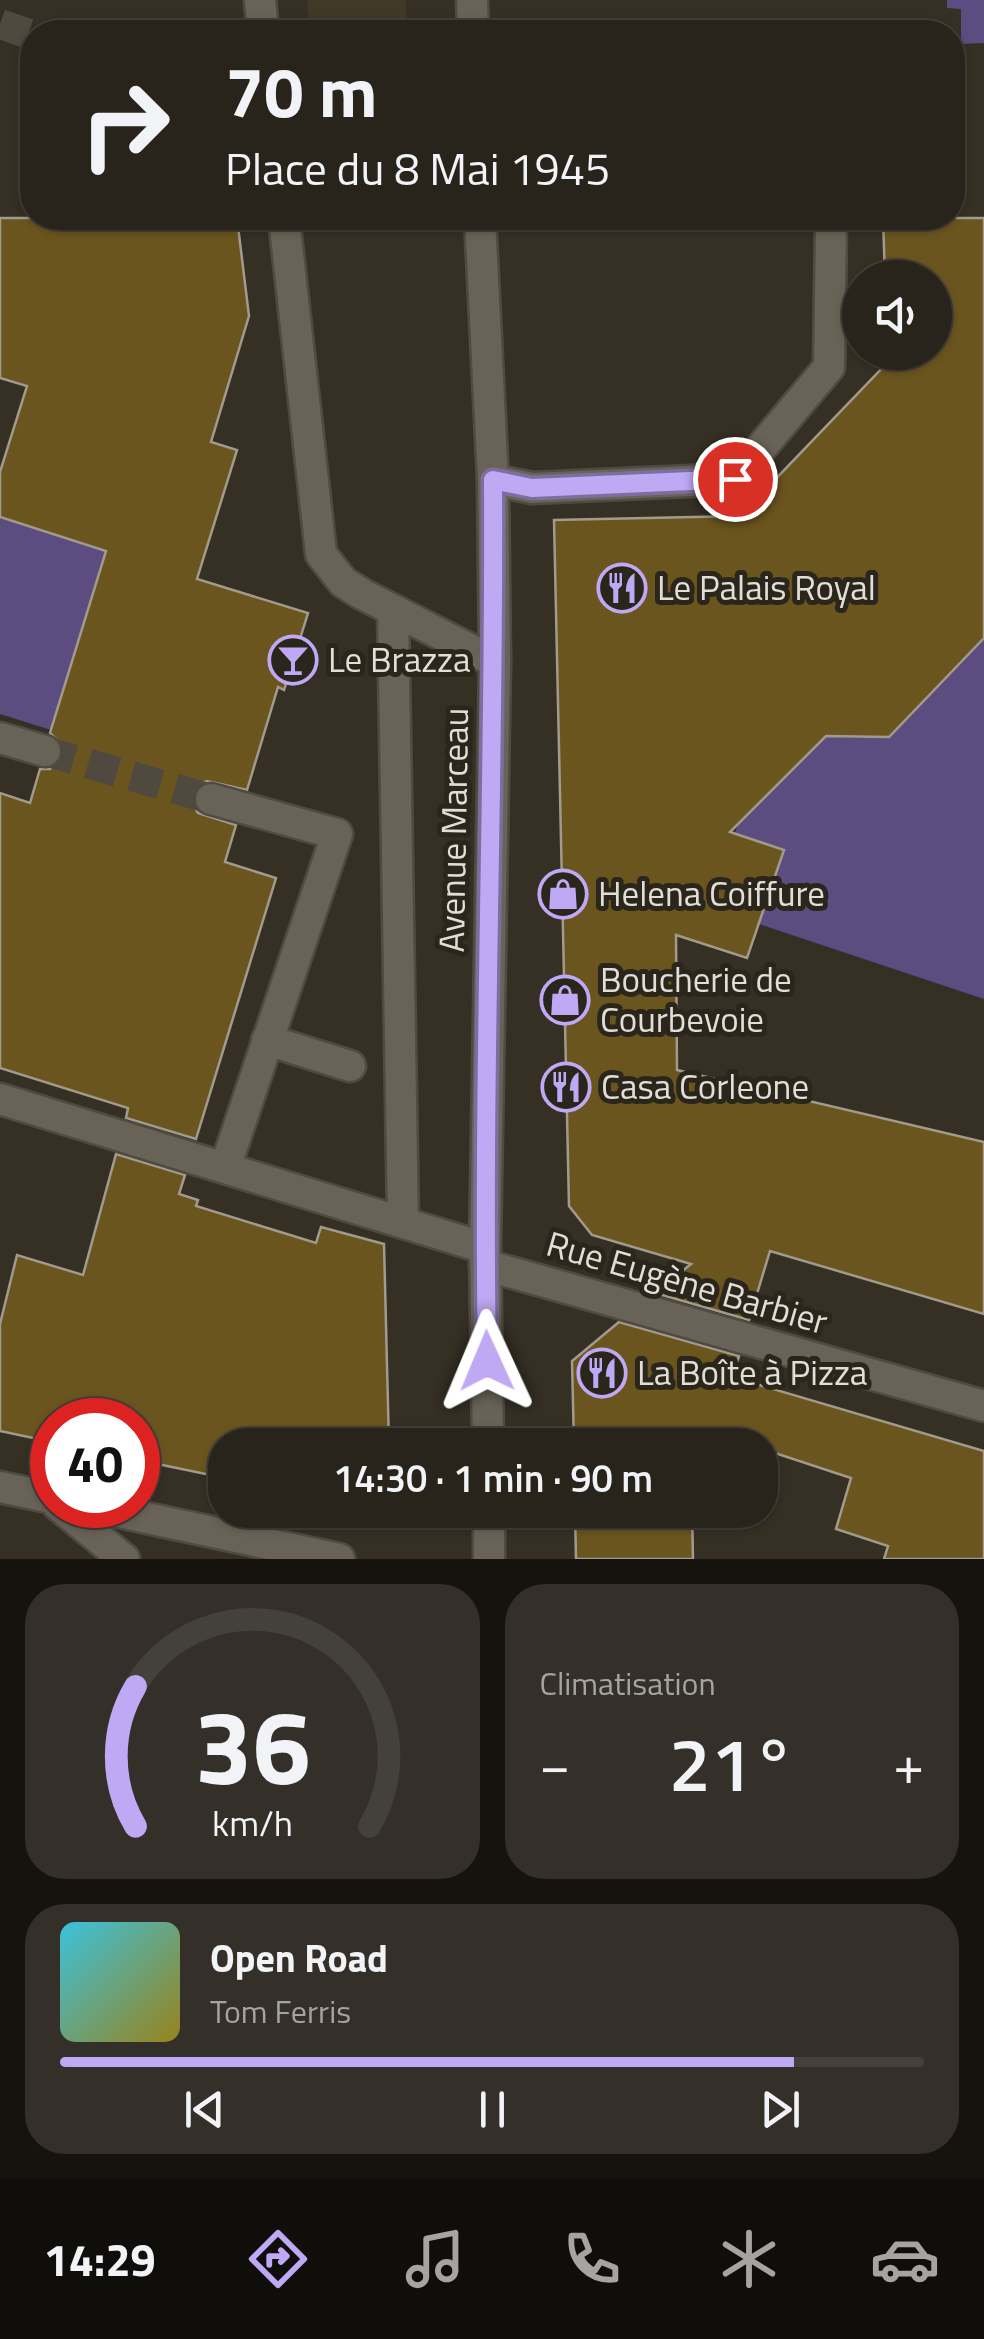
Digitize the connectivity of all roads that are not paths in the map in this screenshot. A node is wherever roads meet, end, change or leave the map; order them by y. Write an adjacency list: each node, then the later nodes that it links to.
1 (285, 230): 5 (street)
2 (481, 230): 4 (street, Avenue Marceau)
3 (831, 230): 4 (street)
4 (493, 480): 6 (street, Avenue Marceau)
5 (393, 610): 6 (street); 10 (street)
6 (495, 662): 16 (street, Avenue Marceau)
7 (0, 738): 8 (street)
8 (45, 752)
9 (211, 799): 10 (street)
10 (365, 843): 11 (street); 15 (street)
11 (268, 1040): 12 (street); 14 (street)
12 (350, 1066)
13 (0, 1099): 14 (street, Rue Eugène Barbier)
14 (225, 1168): 15 (street, Rue Eugène Barbier)
15 (403, 1222): 16 (street, Rue Eugène Barbier)
16 (485, 1256): 17 (street, Rue Eugène Barbier); 18 (street, Avenue Marceau)
17 (984, 1406)
18 (488, 1428)
19 (0, 1487): 20 (street)
20 (30, 1494)
21 (160, 1522): 24 (street)
22 (87, 1528): 25 (street)
23 (489, 1528): 26 (street)
24 (319, 1557)
25 (124, 1559)
26 (489, 1559)

